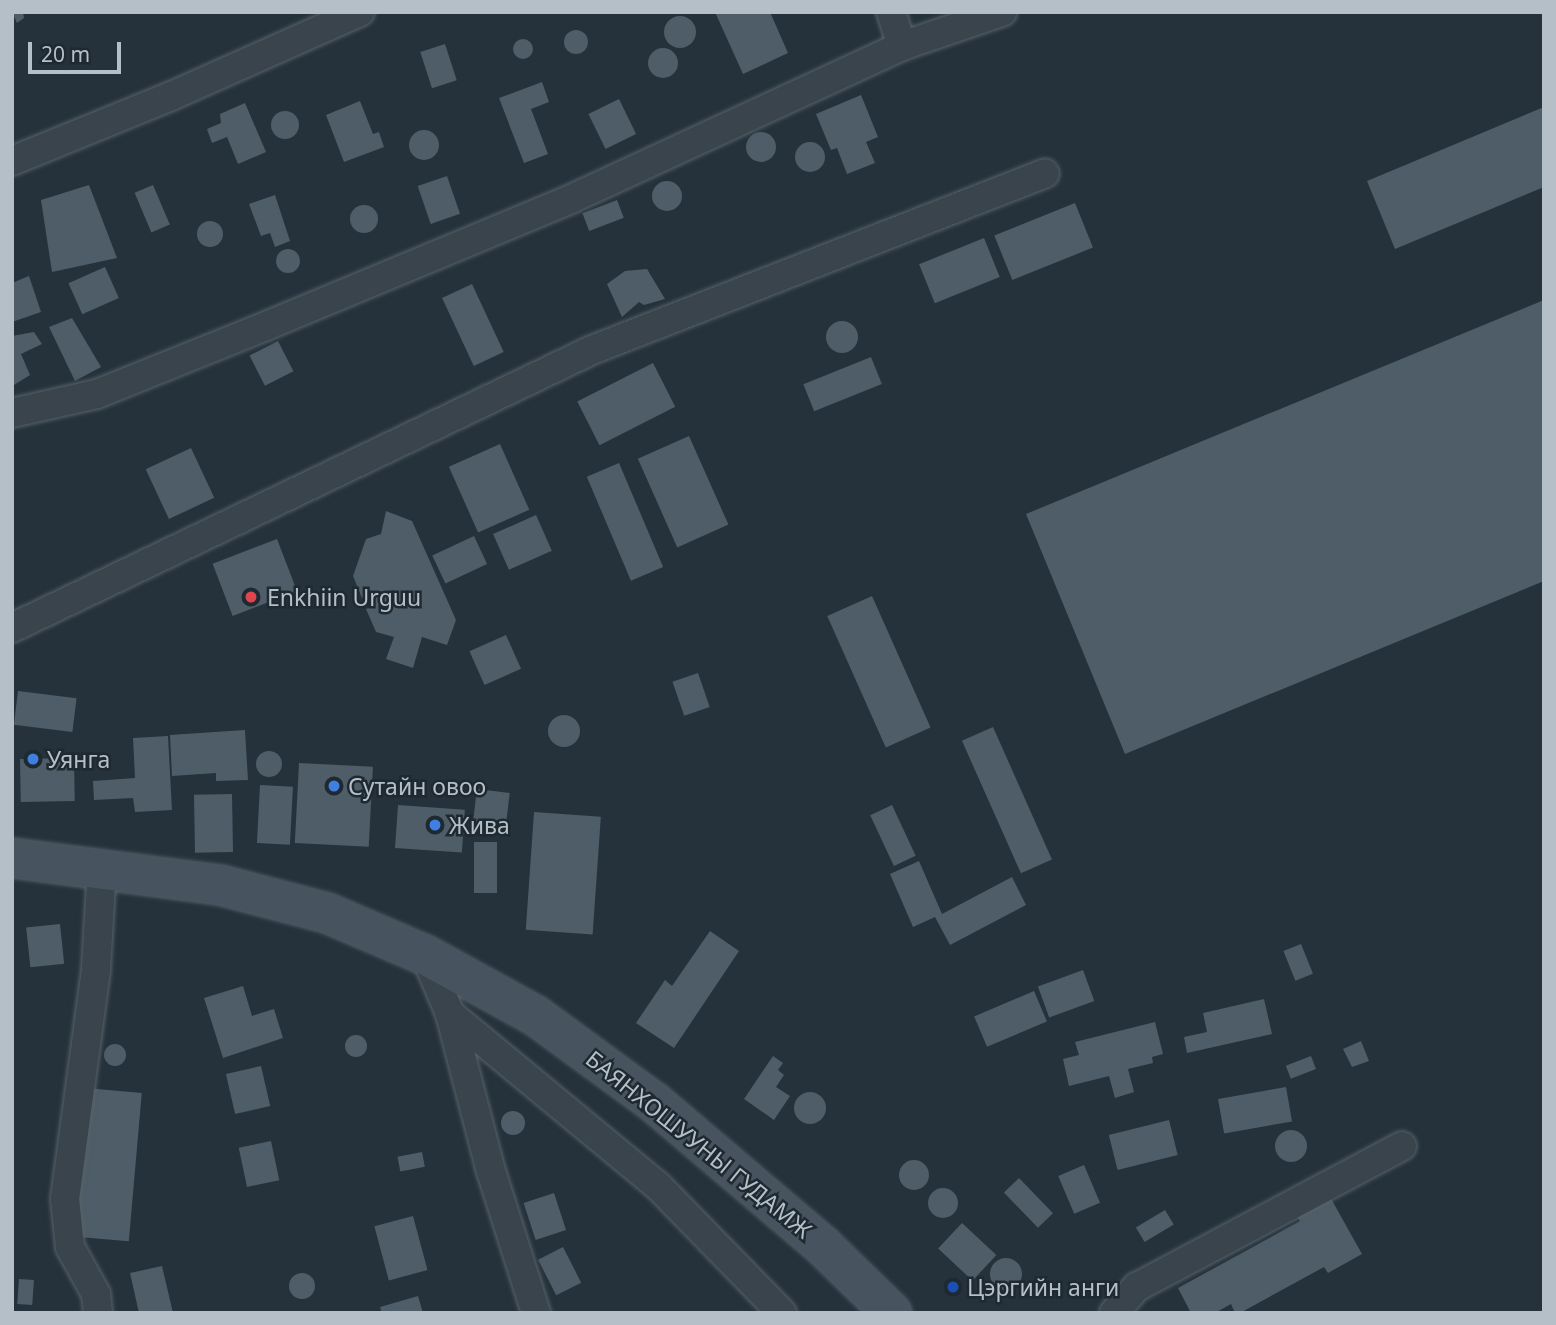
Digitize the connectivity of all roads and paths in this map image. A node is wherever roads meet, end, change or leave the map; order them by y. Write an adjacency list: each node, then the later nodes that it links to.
1 (360, 12): 5 (street)
2 (891, 12): 4 (street)
3 (1002, 12): 4 (street)
4 (902, 46): 7 (street)
5 (12, 161)
6 (1045, 173): 8 (street)
7 (12, 413)
8 (12, 628)
9 (12, 858): 10 (main road, БАЯНХОШУУНЫ ГУДАМЖ)
10 (102, 868): 11 (main road, БАЯНХОШУУНЫ ГУДАМЖ); 14 (street)
11 (425, 955): 12 (street); 17 (main road, БАЯНХОШУУНЫ ГУДАМЖ)
12 (450, 1014): 15 (street); 16 (street)
13 (1402, 1146): 18 (street)
14 (98, 1313)
15 (536, 1313)
16 (782, 1313)
17 (892, 1313)
18 (1114, 1313)

